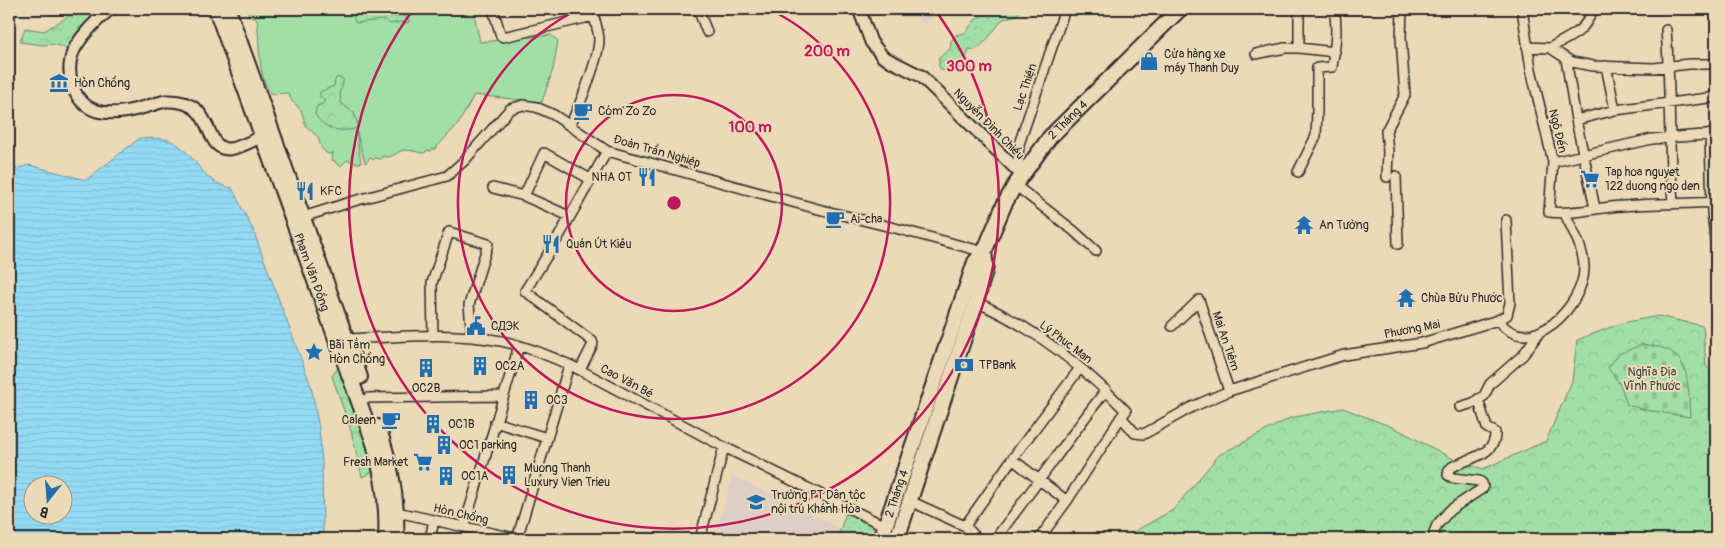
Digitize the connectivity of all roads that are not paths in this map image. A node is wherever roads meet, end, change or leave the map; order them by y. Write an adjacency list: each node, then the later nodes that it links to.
1 (110, 9): 32 (street)
2 (216, 9): 32 (main road, Phạm Văn Đồng)
3 (228, 9): 49 (main road, Phạm Văn Đồng)
4 (493, 9): 14 (street)
5 (698, 9): 16 (street)
6 (859, 9): 41 (street, Nguyễn Đình Chiểu)
7 (1066, 9): 41 (street, Lạc Thiện)
8 (1180, 9): 41 (main road, 2 Tháng 4)
9 (1299, 9): 18 (street)
10 (1334, 9): 20 (street)
11 (1402, 9): 39 (street)
12 (1522, 9): 17 (street, Ngô Đến)
13 (1593, 9): 19 (street)
14 (593, 12): 30 (street)
15 (1666, 30): 25 (street)
16 (707, 32)
17 (1527, 47): 19 (street); 36 (street, Ngô Đến)
18 (1299, 48): 20 (street); 21 (street)
19 (1550, 48): 22 (street)
20 (1335, 52): 37 (street)
21 (1256, 54)
22 (1566, 59): 24 (street); 29 (street)
23 (1716, 64): 25 (street)
24 (1606, 66): 25 (street); 28 (street)
25 (1669, 67): 27 (street)
26 (1716, 97): 27 (street)
27 (1670, 102): 28 (street); 33 (street)
28 (1616, 110): 29 (street)
29 (1576, 120): 35 (street)
30 (570, 125): 34 (street, Đoàn Trần Nghiệp); 49 (street, Đoàn Trần Nghiệp)
31 (1713, 134): 33 (street); 45 (street)
32 (262, 136): 61 (main road, Phạm Văn Đồng)
33 (1670, 137): 35 (street); 44 (street)
34 (607, 151): 40 (street, Cao Văn Bé); 54 (street, Đoàn Trần Nghiệp)
35 (1583, 155): 36 (street); 46 (street)
36 (1553, 162): 47 (street, Ngô Đến)
37 (1298, 172)
38 (1396, 176): 51 (street)
39 (1387, 177)
40 (590, 179): 43 (street); 48 (street, Cao Văn Bé)
41 (1018, 180): 53 (street); 54 (main road, 2 Tháng 4)
42 (493, 188): 43 (street)
43 (524, 196): 48 (street)
44 (1673, 202): 45 (street); 46 (street)
45 (1714, 202): 52 (street)
46 (1595, 208): 47 (street)
47 (1565, 214): 58 (street)
48 (570, 216): 65 (street, Cao Văn Bé)
49 (302, 217): 61 (main road, Phạm Văn Đồng)
50 (1506, 220): 56 (street)
51 (1398, 244)
52 (1716, 246)
53 (1096, 251)
54 (984, 252): 55 (main road, 2 Tháng 4); 84 (main road, 2 Tháng 4)
55 (976, 302): 64 (street, Lý Phục Man); 78 (main road, 2 Tháng 4)
56 (1498, 320): 58 (street); 67 (street, Phương Mai)
57 (1172, 326): 67 (street, Mai An Tiêm)
58 (1539, 333): 70 (street)
59 (433, 336): 60 (street); 60 (street); 61 (street)
60 (472, 337): 62 (street)
61 (342, 340): 69 (main road, Phạm Văn Đồng); 80 (main road, Phạm Văn Đồng)
62 (519, 346): 63 (street); 68 (street)
63 (570, 365): 65 (street); 74 (street)
64 (1080, 368): 66 (street, Lý Phục Man); 76 (street)
65 (580, 370): 75 (street, Cao Văn Bé)
66 (1106, 390): 72 (street, Lý Phục Man); 77 (street)
67 (1229, 391): 72 (street, Phương Mai)
68 (504, 396): 69 (street); 73 (street)
69 (368, 398): 80 (main road, Phạm Văn Đồng)
70 (1478, 399): 71 (street); 94 (street)
71 (1460, 407)
72 (1121, 417): 79 (street)
73 (495, 422): 74 (street); 83 (street)
74 (547, 438): 88 (street)
75 (724, 447): 84 (street, Cao Văn Bé); 89 (street)
76 (1012, 458): 77 (street); 82 (street)
77 (1039, 479): 79 (street); 92 (street)
78 (910, 501): 82 (street); 90 (main road, 2 Tháng 4)
79 (1067, 501): 93 (street)
80 (392, 512): 81 (street, Hòn Chồng); 85 (main road, Phạm Văn Đồng); 86 (main road, Phạm Văn Đồng)
81 (434, 520): 83 (street, Hòn Chồng); 87 (street)
82 (965, 526): 91 (street)
83 (464, 527): 88 (street, Hòn Chồng)
84 (883, 533)
85 (386, 539)
86 (396, 539)
87 (430, 539)
88 (518, 539)
89 (700, 539)
90 (897, 539)
91 (978, 539)
92 (995, 539)
93 (1039, 539)
94 (1435, 539)

